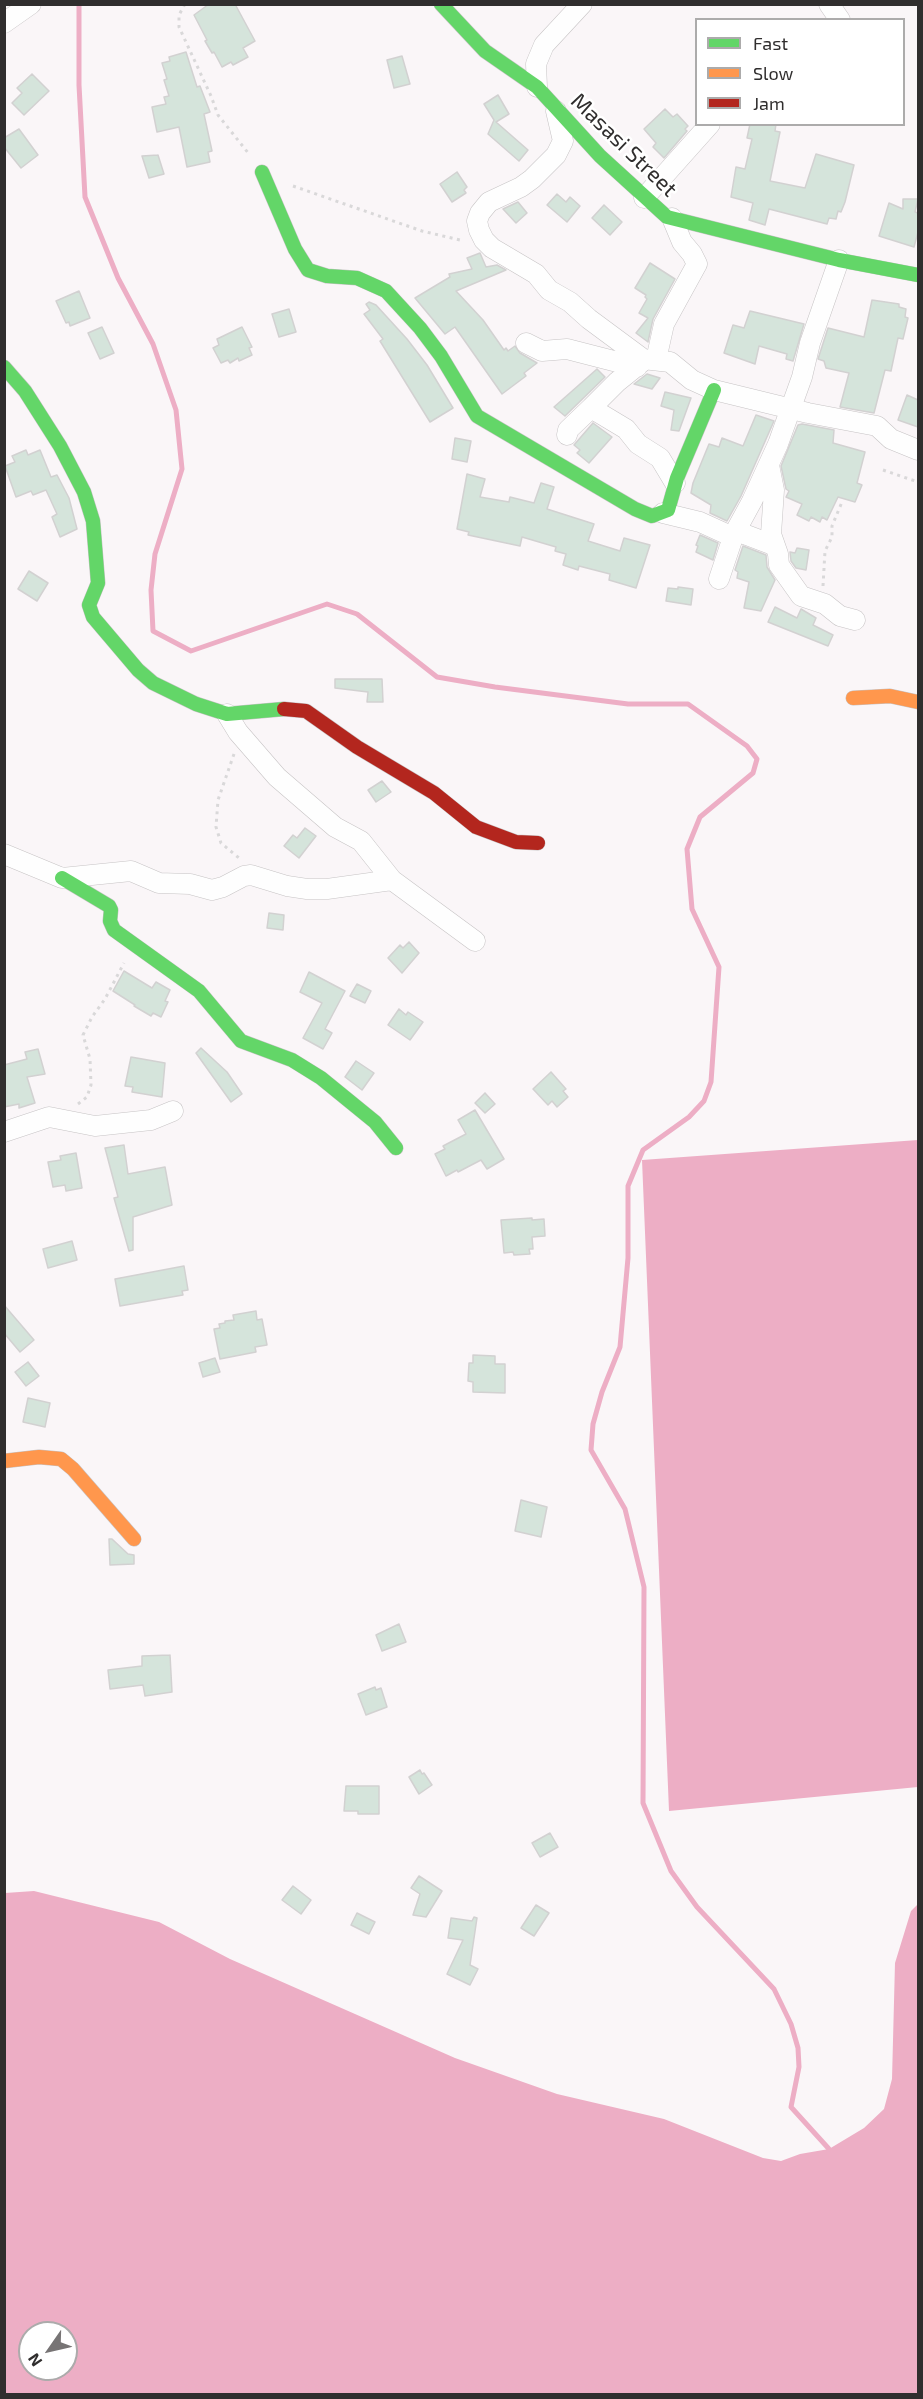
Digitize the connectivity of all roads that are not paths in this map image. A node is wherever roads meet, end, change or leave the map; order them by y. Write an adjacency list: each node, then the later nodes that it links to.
1 (31, 4): 6 (street)
2 (441, 4): 7 (street, Masasi Street)
3 (582, 4): 7 (street)
4 (830, 4): 5 (street)
5 (839, 18)
6 (4, 23)
7 (537, 87): 8 (street, Masasi Street)
8 (555, 108): 11 (street, Masasi Street); 16 (street)
9 (708, 126): 11 (street)
10 (261, 172): 25 (street)
11 (644, 198): 12 (street, Masasi Street)
12 (672, 218): 13 (street, Masasi Street); 16 (street)
13 (839, 260): 14 (street, Masasi Street); 20 (street)
14 (918, 275)
15 (526, 343): 16 (street)
16 (646, 362): 18 (street); 19 (street)
17 (4, 366): 32 (street)
18 (714, 390): 20 (street); 24 (street)
19 (591, 408): 21 (street); 24 (street)
20 (791, 409): 22 (street); 23 (street)
21 (567, 435)
22 (918, 450)
23 (769, 465): 26 (street); 27 (street)
24 (675, 483): 25 (street)
25 (663, 513): 26 (street)
26 (734, 534): 27 (street); 28 (street)
27 (773, 545): 29 (street)
28 (719, 579)
29 (855, 620)
30 (853, 698): 31 (street)
31 (918, 702)
32 (227, 714): 33 (street); 36 (street)
33 (538, 843)
34 (4, 854): 35 (street)
35 (62, 878): 36 (street); 40 (street)
36 (392, 880): 37 (street)
37 (475, 942)
38 (173, 1111): 39 (street)
39 (4, 1132)
40 (396, 1148)
41 (4, 1461): 42 (street)
42 (134, 1539)

